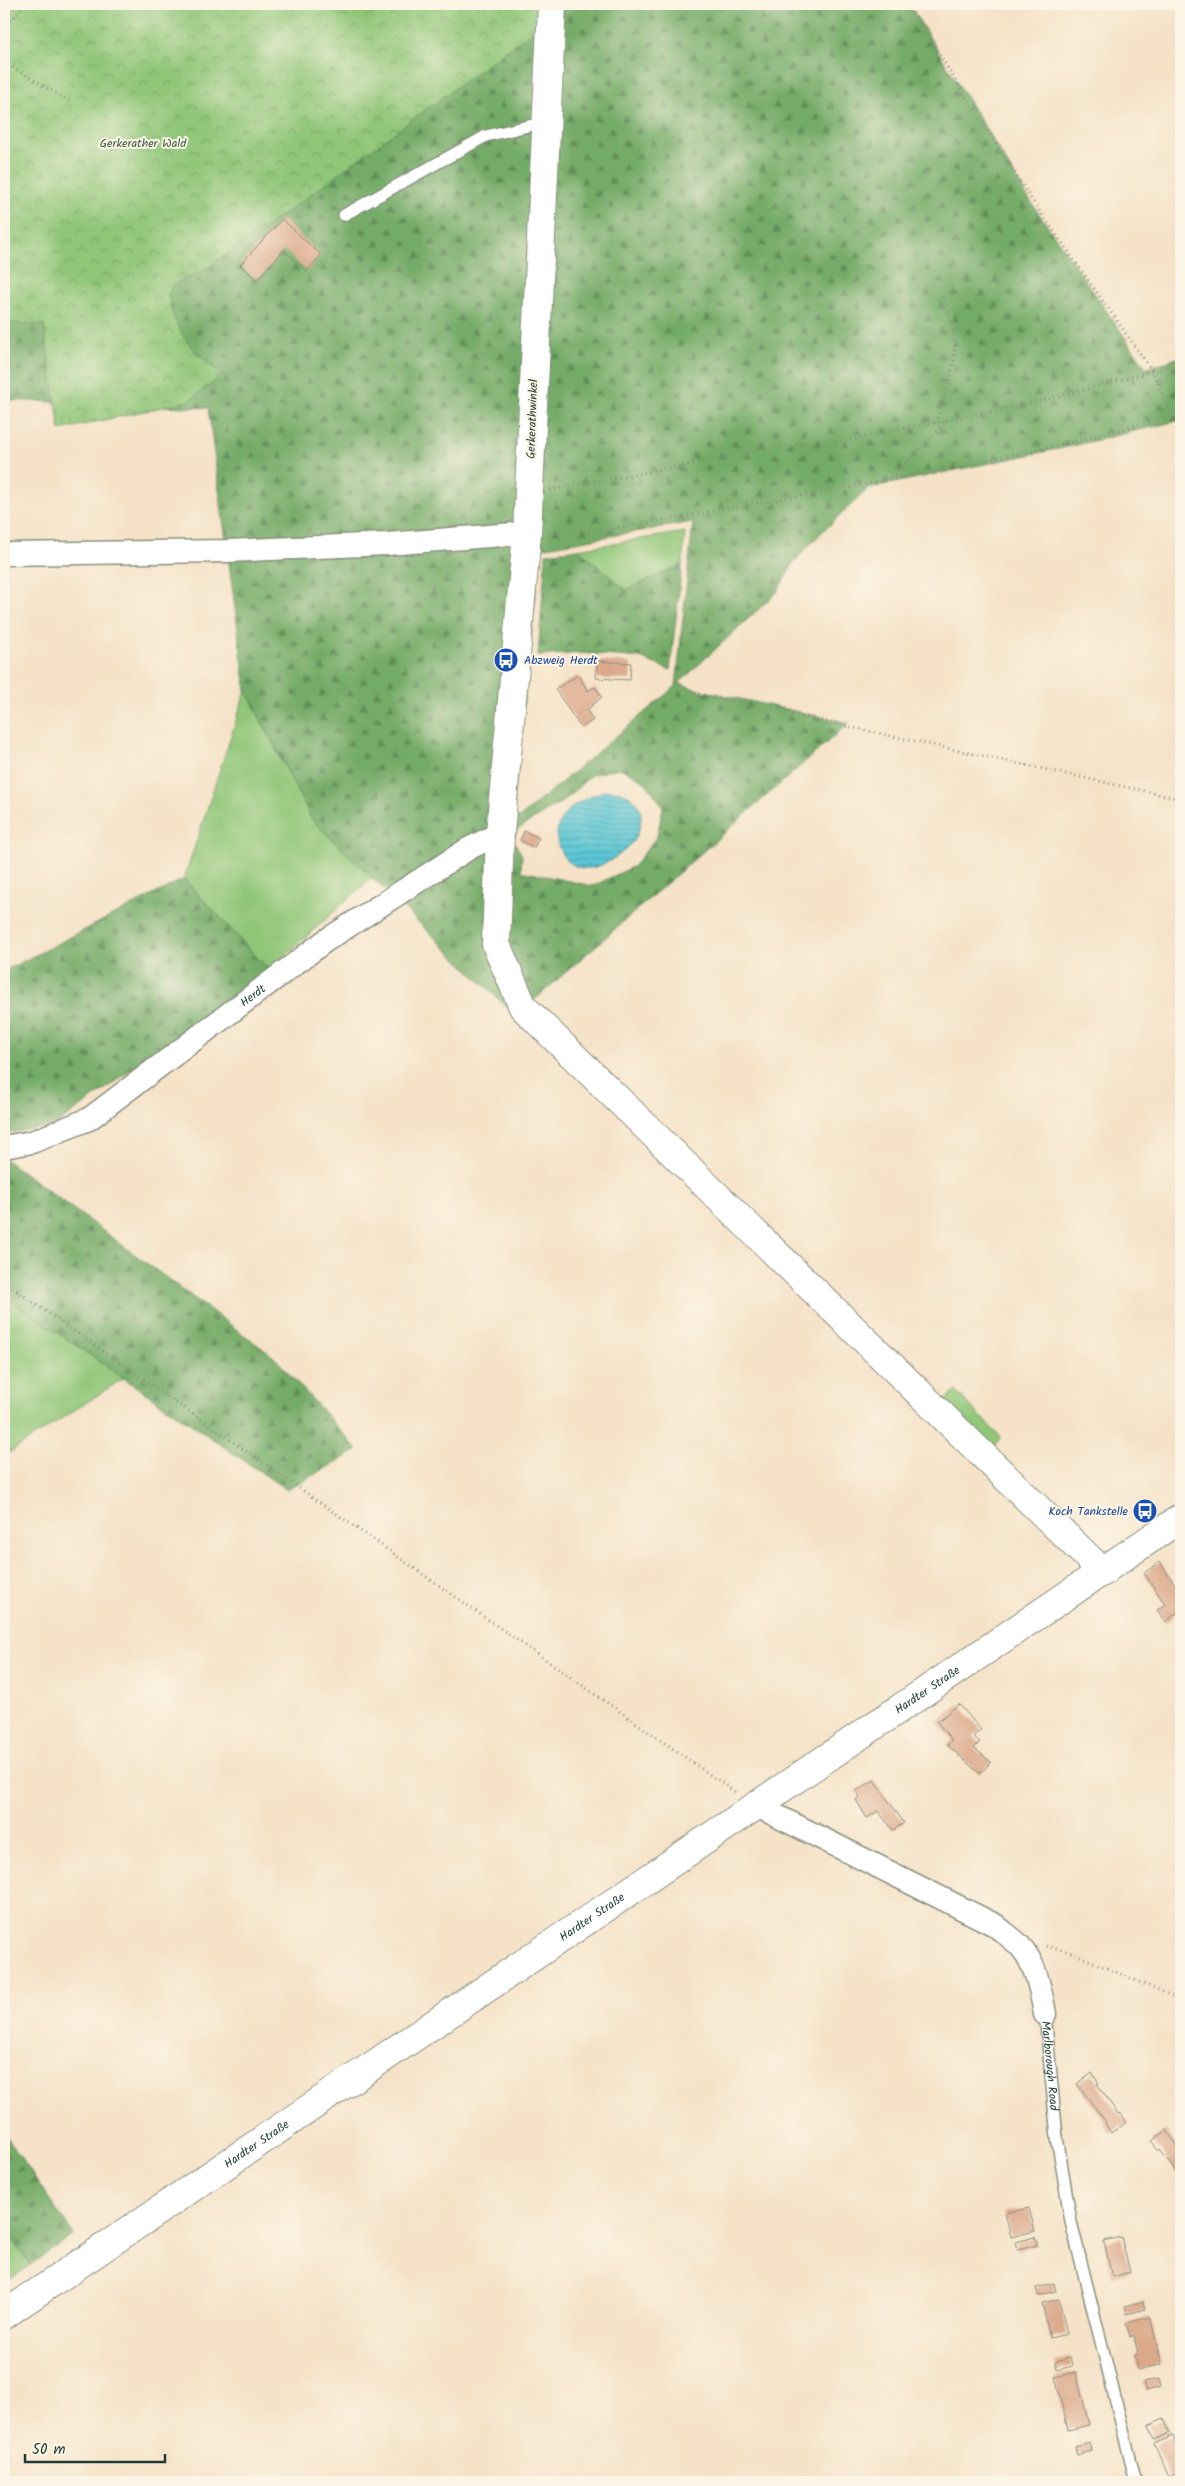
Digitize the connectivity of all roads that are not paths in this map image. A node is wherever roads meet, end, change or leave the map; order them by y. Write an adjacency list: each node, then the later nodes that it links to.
1 (552, 4): 2 (street, Gerkerathwinkel)
2 (545, 122): 3 (lane); 4 (street, Gerkerathwinkel)
3 (344, 215)
4 (528, 533): 5 (street); 6 (street, Gerkerathwinkel)
5 (4, 554)
6 (500, 834): 7 (street, Herdt); 9 (street, Gerkerathwinkel)
7 (4, 1147)
8 (1181, 1518): 9 (street, Hardter Straße)
9 (1103, 1572): 10 (street, Hardter Straße)
10 (755, 1805): 11 (street, Marlborough Road); 12 (street, Hardter Straße)
11 (1045, 2014): 13 (lane, Marlborough Road)
12 (4, 2315)
13 (1136, 2482)

